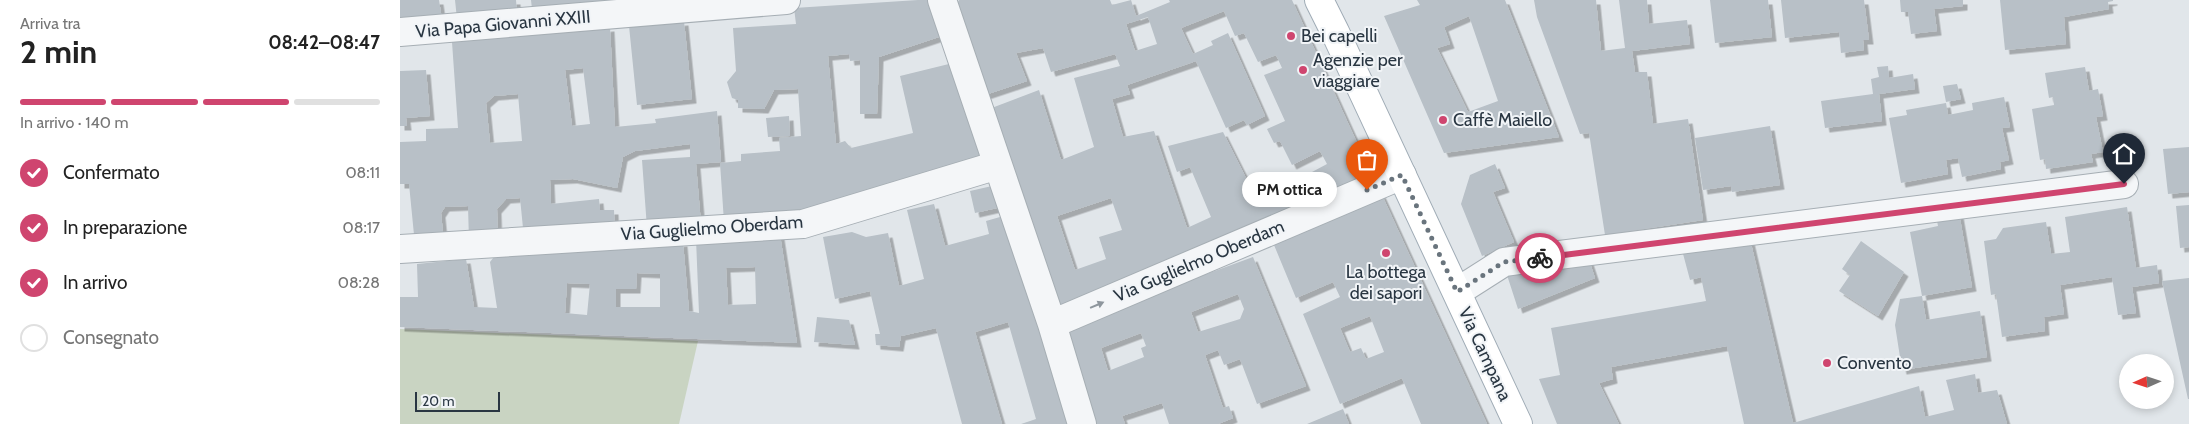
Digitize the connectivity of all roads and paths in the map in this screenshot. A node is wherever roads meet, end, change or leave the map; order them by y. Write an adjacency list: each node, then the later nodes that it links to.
1 (786, 0): 4 (street, Via Papa Giovanni XXIII)
2 (942, 0): 5 (street)
3 (1318, 0): 6 (main road, Via Campana)
4 (400, 32)
5 (998, 165): 8 (street, Via Guglielmo Oberdam); 10 (street)
6 (1402, 175): 9 (main road, Via Campana); 10 (street, Via Guglielmo Oberdam, one-way to 6)
7 (2124, 184): 9 (street)
8 (400, 249)
9 (1457, 292): 12 (main road, Via Campana)
10 (1052, 324): 11 (street)
11 (1082, 424)
12 (1518, 424)

